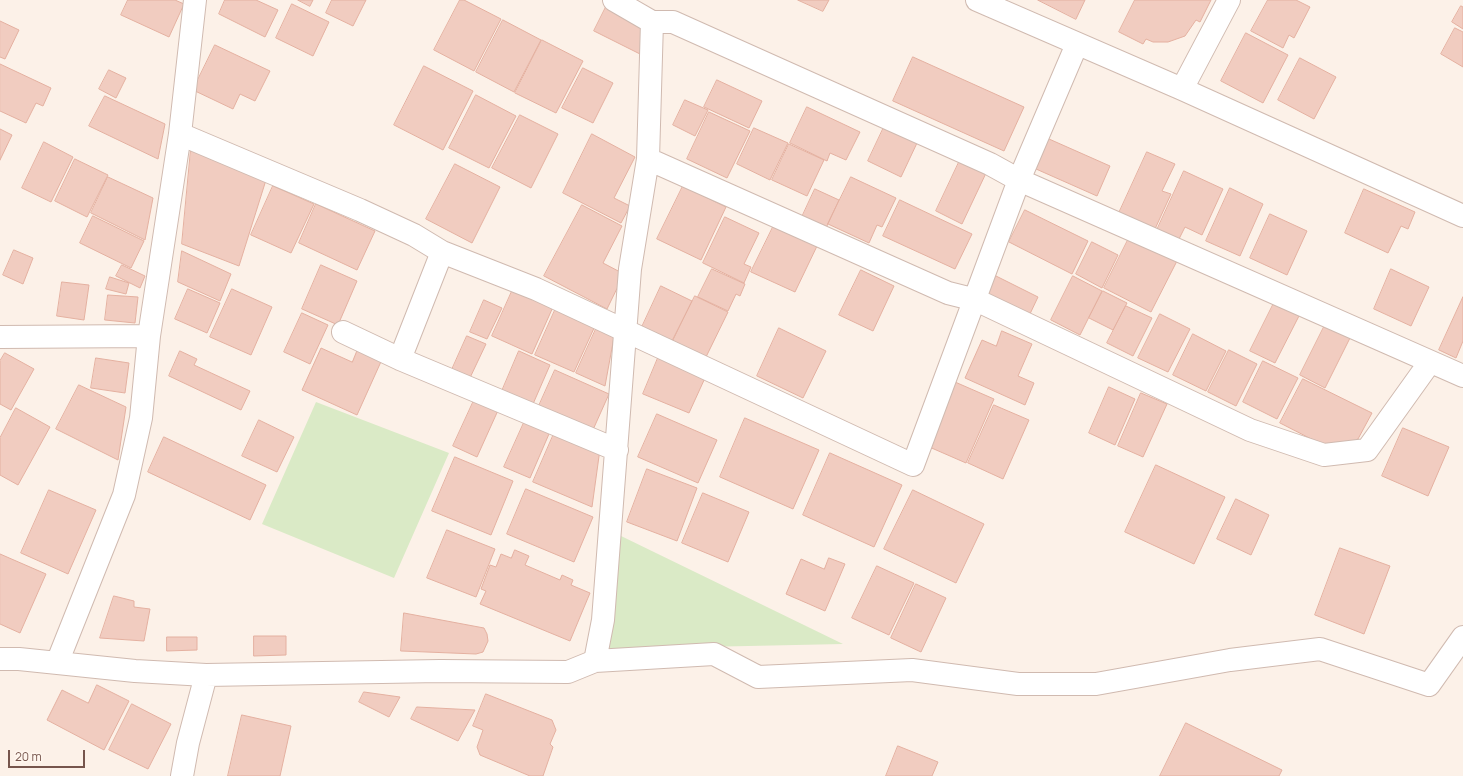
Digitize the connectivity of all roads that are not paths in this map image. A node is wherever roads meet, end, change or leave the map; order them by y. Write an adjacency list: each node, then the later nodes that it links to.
1 (195, 0): 8 (street)
2 (614, 0): 5 (street)
3 (977, 0): 6 (street)
4 (1229, 0): 7 (street)
5 (652, 22): 9 (street); 10 (street)
6 (1077, 44): 7 (street); 10 (street)
7 (1182, 89): 11 (street)
8 (180, 134): 12 (street); 16 (street)
9 (648, 159): 13 (street); 15 (street)
10 (1019, 180): 13 (street); 19 (street)
11 (1463, 216)
12 (442, 252): 15 (street); 18 (street)
13 (976, 300): 15 (street); 19 (street)
14 (343, 332): 18 (street)
15 (626, 332): 21 (street)
16 (149, 336): 17 (street); 25 (street)
17 (0, 337)
18 (400, 359): 21 (street)
19 (1430, 362): 20 (street)
20 (1463, 376)
21 (617, 450): 24 (street)
22 (1463, 637): 24 (street)
23 (0, 659): 25 (street)
24 (595, 661): 26 (street)
25 (57, 663): 26 (street)
26 (206, 675): 27 (street)
27 (182, 776)

